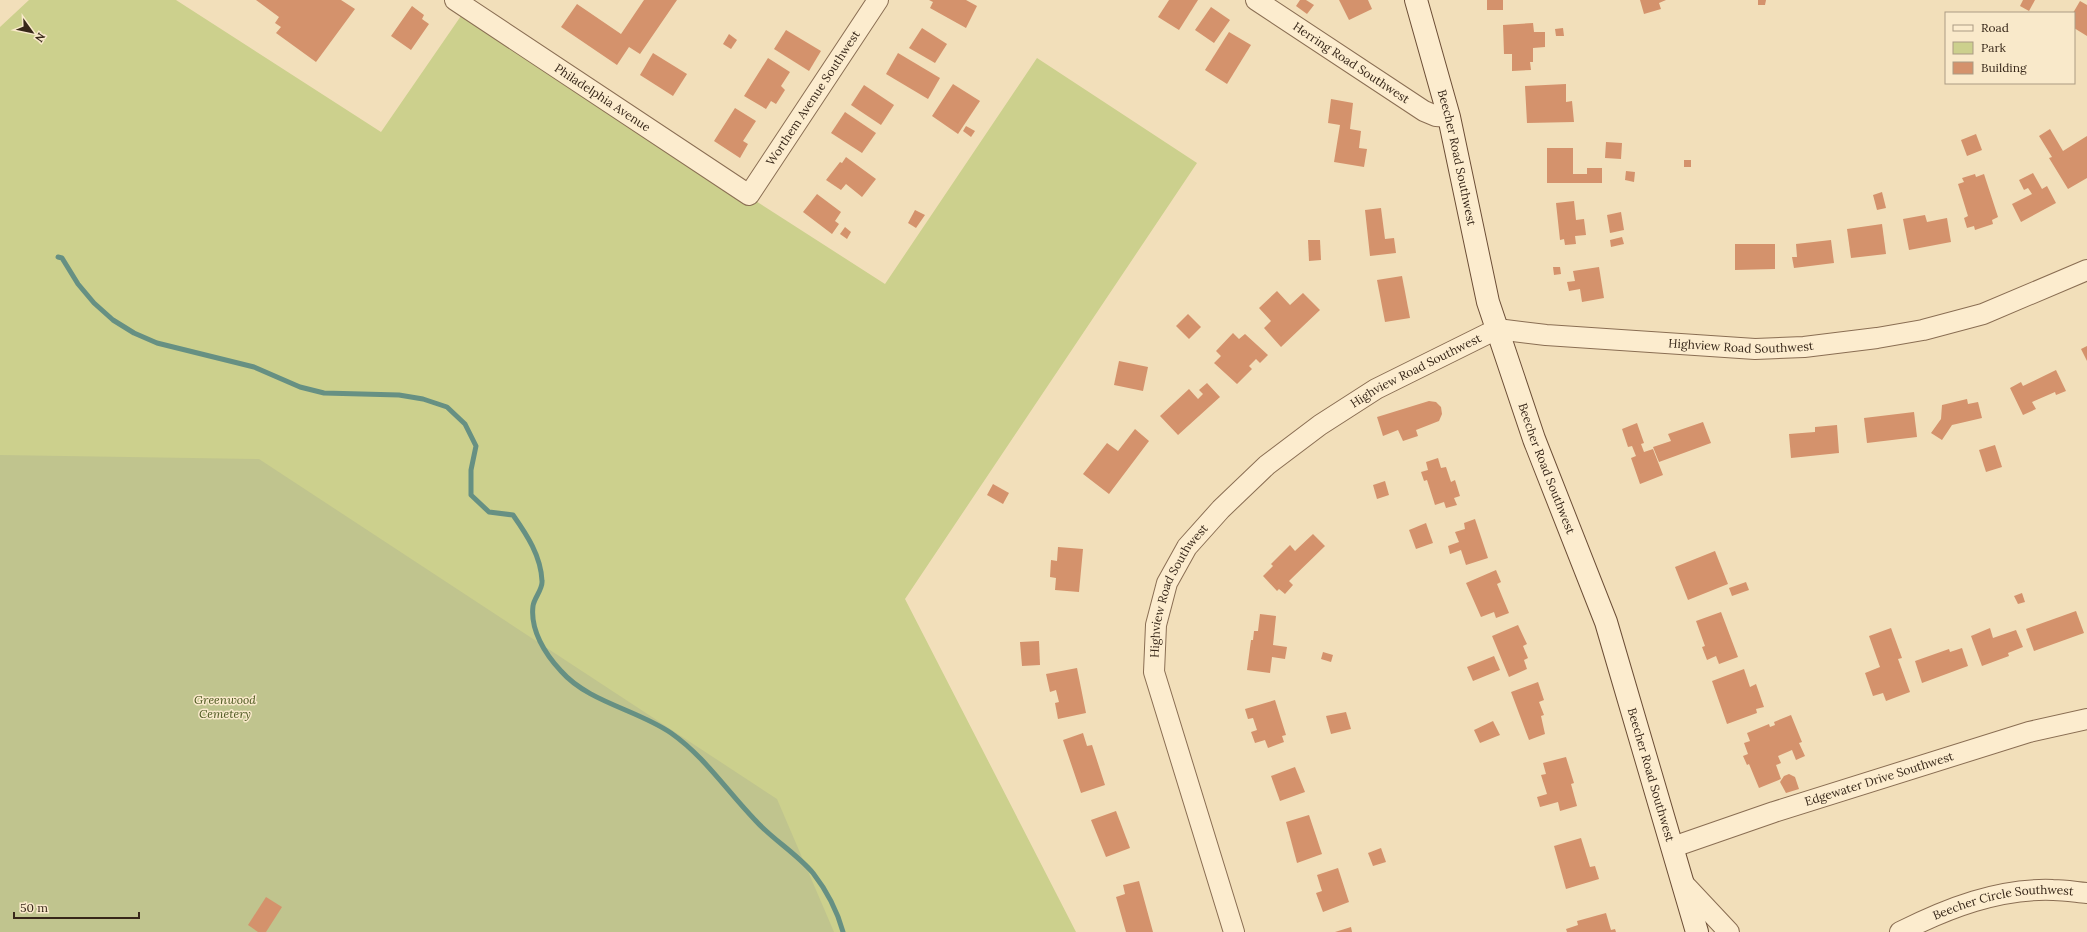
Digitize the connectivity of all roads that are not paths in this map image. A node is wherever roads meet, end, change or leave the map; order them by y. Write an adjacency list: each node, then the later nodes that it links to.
1 (455, 0): 6 (street, Philadelphia Avenue)
2 (878, 0): 6 (street, Worthem Avenue Southwest)
3 (1256, 0): 5 (street, Herring Road Southwest)
4 (1416, 0): 5 (street, Beecher Road Southwest)
5 (1449, 117): 8 (street, Beecher Road Southwest)
6 (749, 195)
7 (2087, 270): 8 (street, Highview Road Southwest)
8 (1497, 329): 10 (street, Beecher Road Southwest); 13 (street, Highview Road Southwest)
9 (2087, 719): 10 (street, Edgewater Drive Southwest)
10 (1673, 847): 11 (street, Beecher Road Southwest)
11 (1684, 884): 14 (street, Beecher Road Southwest); 15 (street)
12 (2087, 893): 16 (street, Beecher Circle Southwest)
13 (1234, 932)
14 (1697, 932)
15 (1729, 932)
16 (1900, 932)

